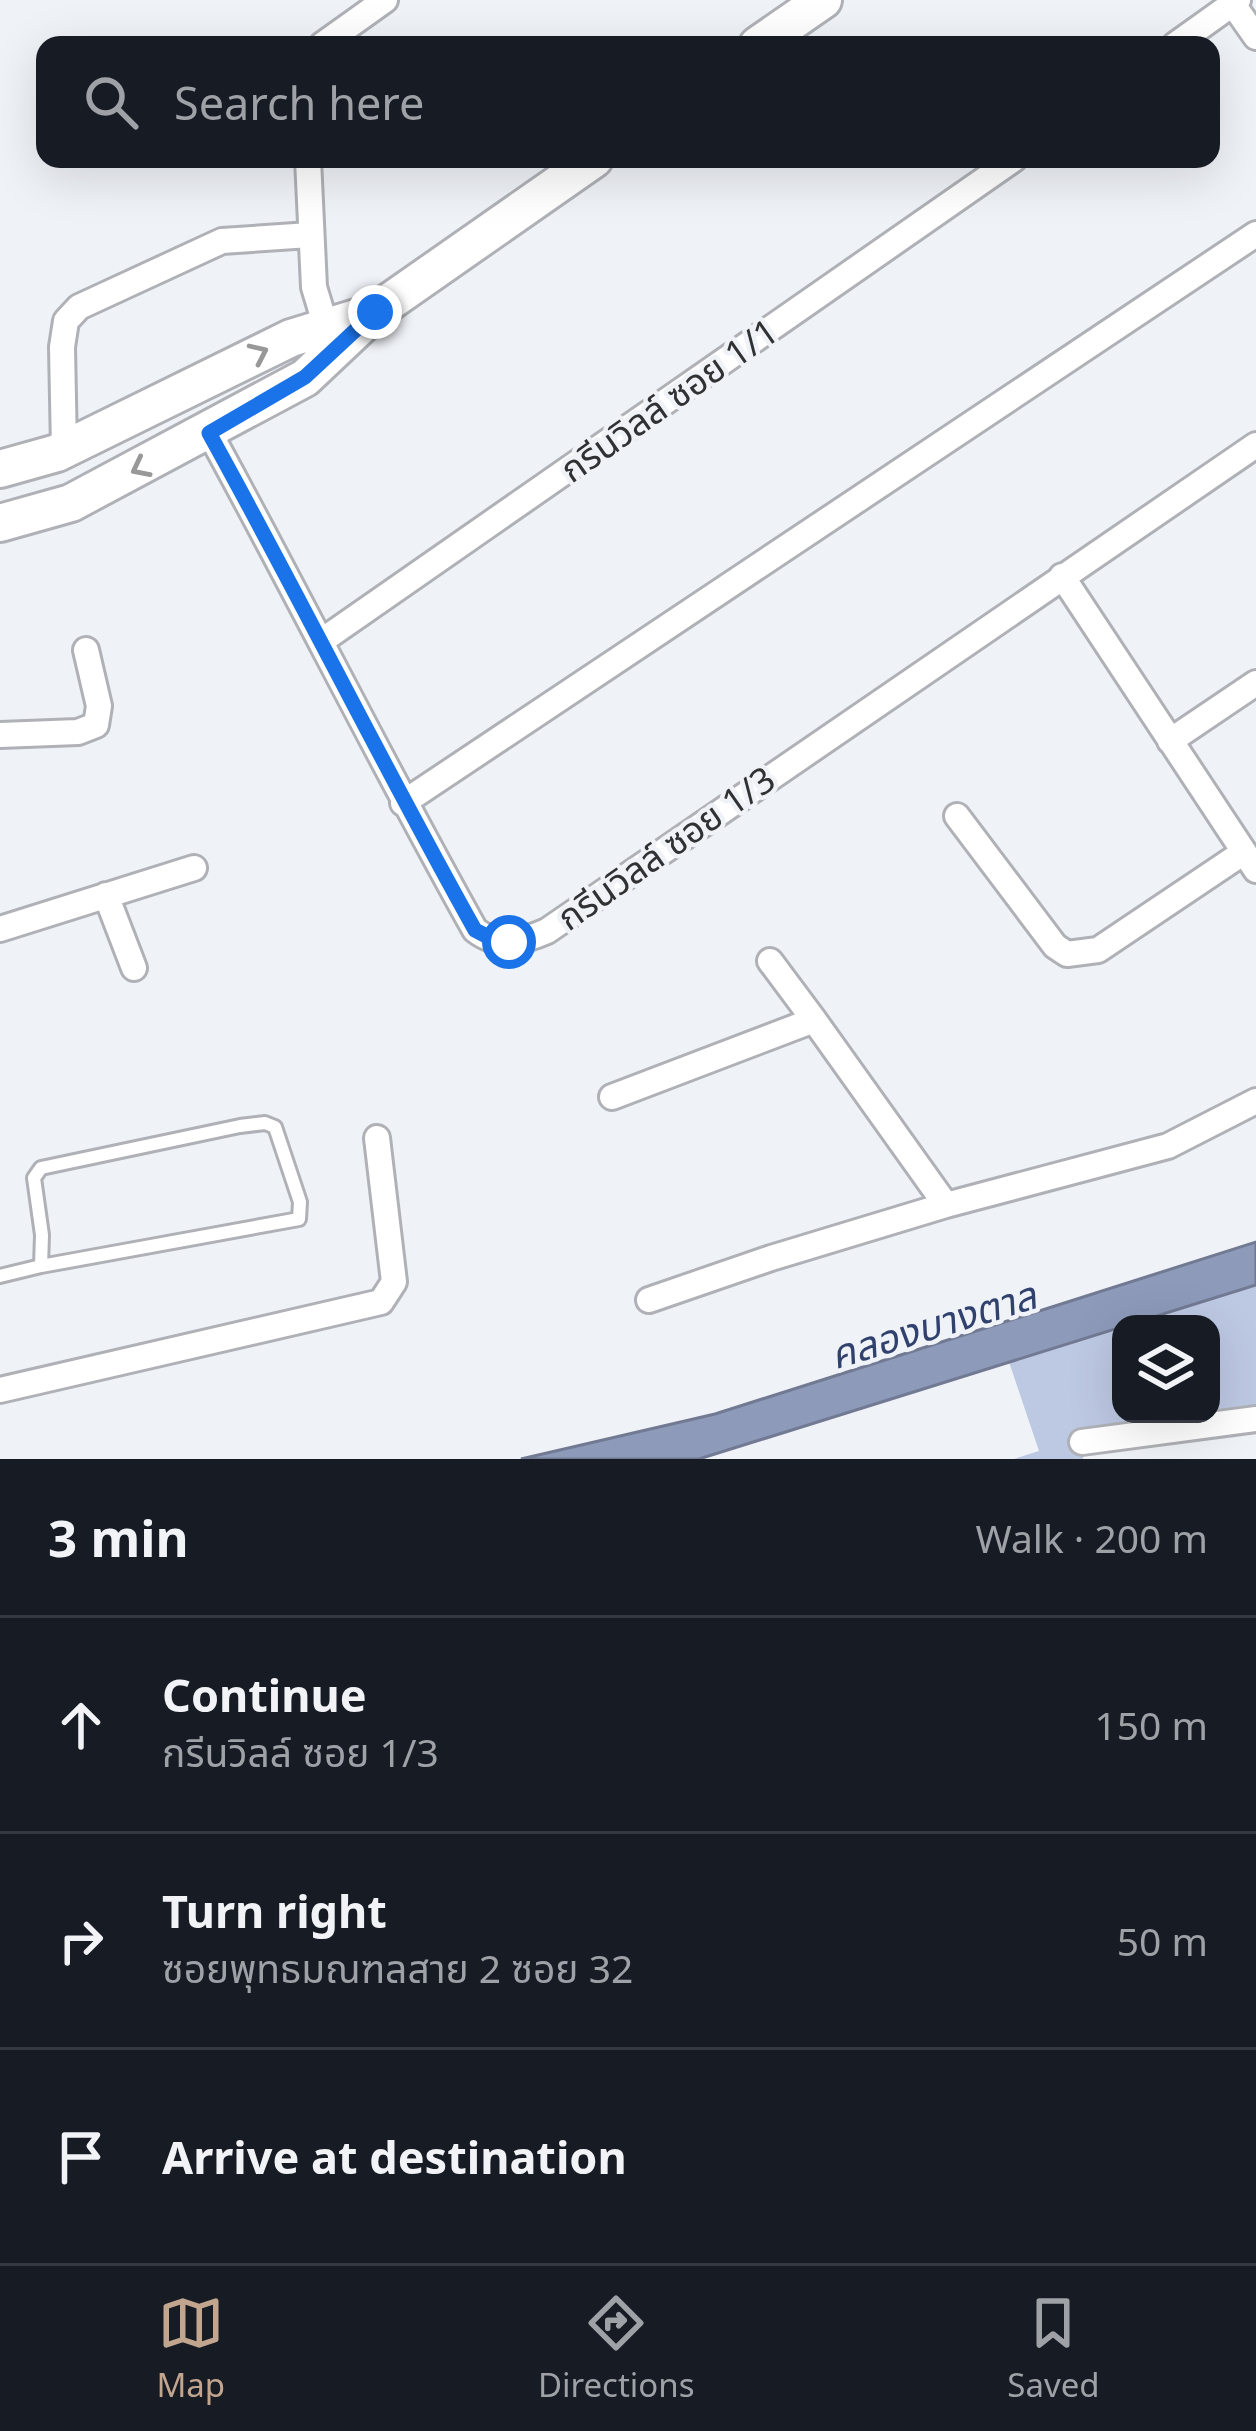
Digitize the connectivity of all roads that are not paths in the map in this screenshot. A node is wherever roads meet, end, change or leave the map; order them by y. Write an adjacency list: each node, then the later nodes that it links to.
1 (385, 0): 4 (street)
2 (823, 0): 5 (street)
3 (1234, 1): 6 (street); 7 (street)
4 (335, 36)
5 (771, 36)
6 (1187, 36)
7 (1256, 37)
8 (308, 168): 12 (street)
9 (582, 168): 13 (street)
10 (1001, 168): 22 (street, กรีนวิลล์ ซอย 1/1)
11 (1256, 234): 27 (street)
12 (310, 235): 14 (street); 18 (street)
13 (375, 312): 14 (street); 16 (street)
14 (326, 327): 15 (street, one-way to 14)
15 (186, 387): 16 (street); 18 (street)
16 (209, 433): 20 (street, one-way to 20); 22 (street, กรีนวิลล์ ซอย 1/3)
17 (1256, 445): 21 (street, กรีนวิลล์ ซอย 1/3)
18 (64, 449): 19 (street)
19 (0, 469)
20 (0, 524)
21 (1062, 576): 26 (street); 27 (street, กรีนวิลล์ ซอย 1/3)
22 (323, 640): 27 (street, กรีนวิลล์ ซอย 1/3)
23 (86, 650): 25 (street)
24 (1256, 682): 26 (street)
25 (0, 735)
26 (1170, 741): 29 (street)
27 (404, 803)
28 (957, 816): 29 (street)
29 (1250, 861)
30 (194, 868): 31 (street)
31 (106, 895): 32 (street); 34 (street)
32 (0, 929)
33 (770, 961): 35 (street)
34 (134, 968)
35 (814, 1020): 36 (street); 39 (street)
36 (612, 1097)
37 (1256, 1101): 39 (street)
38 (377, 1138): 43 (street)
39 (946, 1205): 42 (street)
40 (41, 1266): 40 (lane); 41 (lane)
41 (0, 1276)
42 (649, 1300)
43 (0, 1390)
44 (1256, 1419): 45 (street)
45 (1082, 1442)

